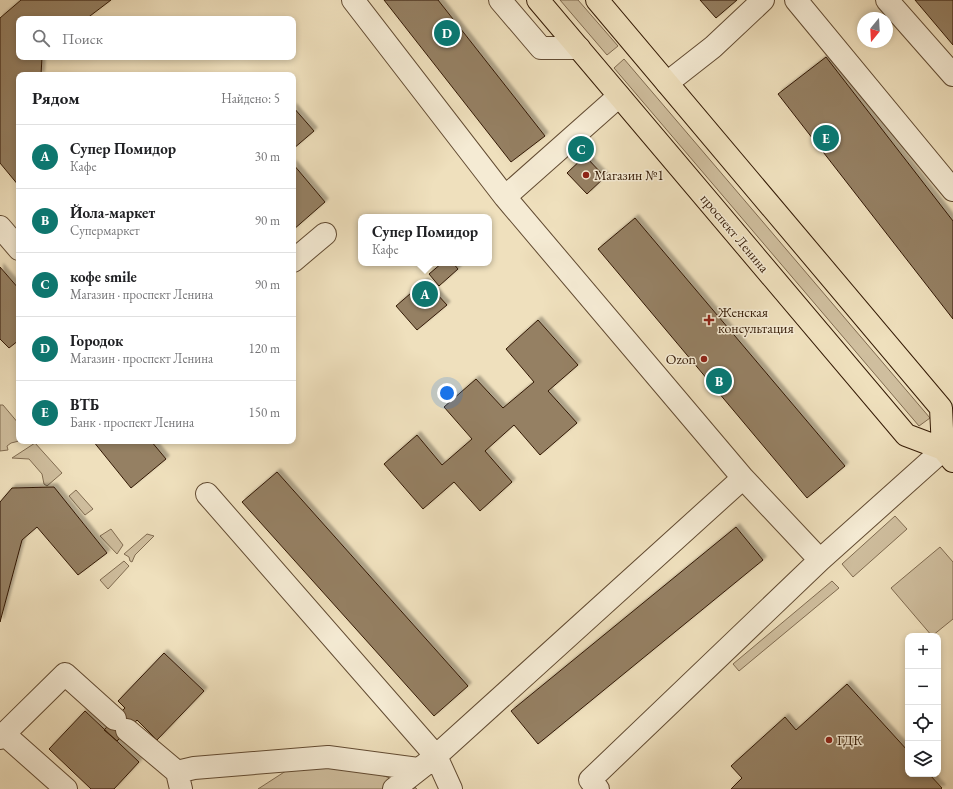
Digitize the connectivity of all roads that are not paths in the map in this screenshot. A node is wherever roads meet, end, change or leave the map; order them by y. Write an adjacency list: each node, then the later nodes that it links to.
1 (353, 0): 13 (lane)
2 (500, 0): 8 (lane)
3 (538, 0): 8 (main road, проспект Ленина)
4 (597, 0): 10 (main road)
5 (763, 0): 10 (lane)
6 (796, 0): 12 (lane)
7 (887, 0): 9 (lane)
8 (579, 48): 11 (main road, проспект Ленина)
9 (953, 75)
10 (667, 83): 18 (main road)
11 (619, 96): 13 (lane); 18 (main road, проспект Ленина)
12 (953, 190)
13 (505, 197): 19 (lane)
14 (0, 227): 16 (lane)
15 (325, 234): 17 (lane)
16 (16, 246)
17 (296, 258)
18 (950, 450): 21 (lane)
19 (744, 478): 21 (lane); 23 (lane)
20 (207, 494): 23 (lane)
21 (820, 560): 29 (lane)
22 (2, 736): 25 (lane); 26 (lane)
23 (436, 756): 24 (lane); 28 (lane)
24 (418, 769): 25 (lane); 27 (lane)
25 (179, 780)
26 (66, 789)
27 (394, 789)
28 (451, 789)
29 (598, 789)

